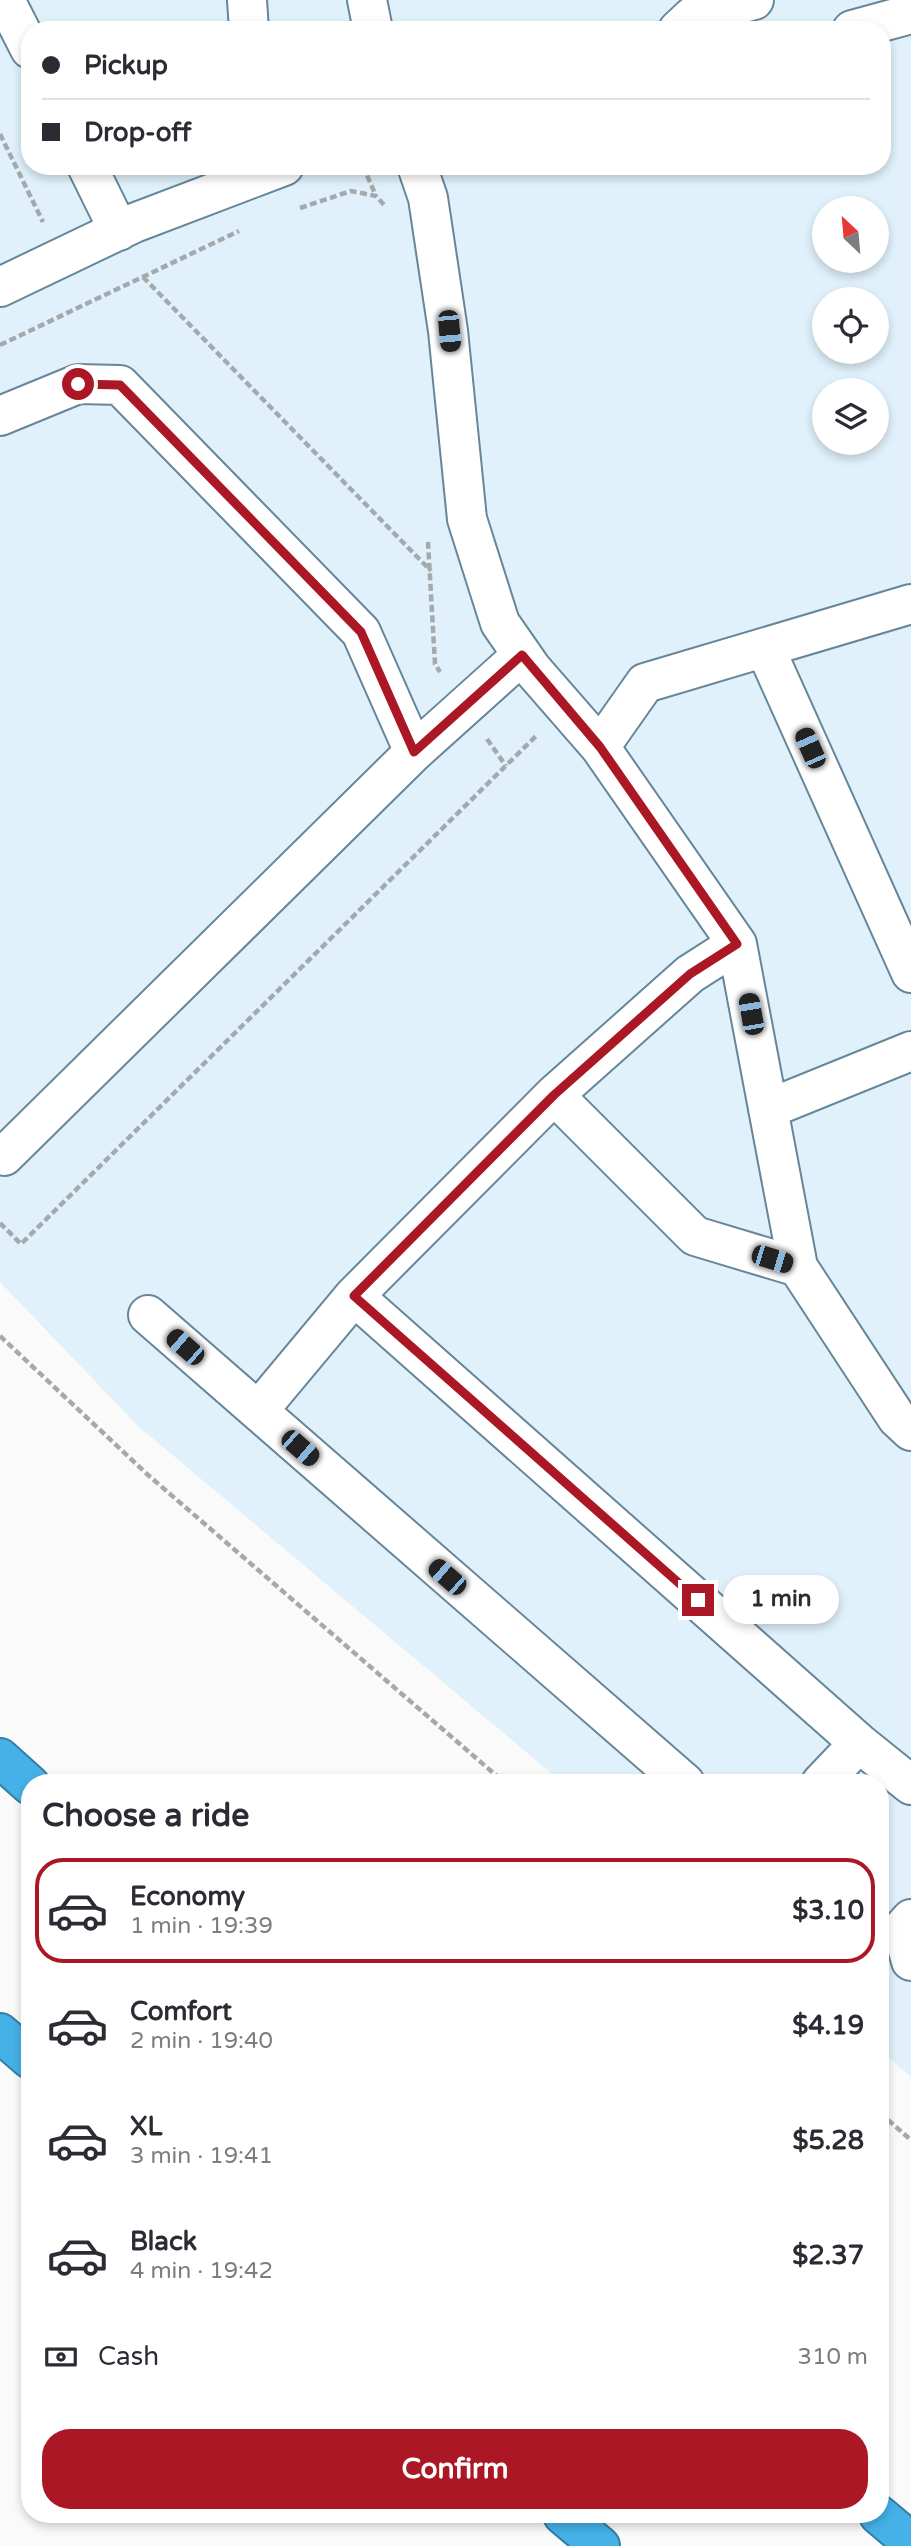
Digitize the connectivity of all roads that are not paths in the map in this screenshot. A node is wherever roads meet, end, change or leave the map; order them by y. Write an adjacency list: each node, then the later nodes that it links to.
1 (5, 0): 10 (street)
2 (247, 0): 6 (street)
3 (367, 0): 7 (street)
4 (754, 0): 8 (street)
5 (911, 14): 9 (street)
6 (248, 21)
7 (371, 21)
8 (688, 21)
9 (885, 21)
10 (21, 31)
11 (91, 175): 14 (street)
12 (420, 175): 19 (street)
13 (219, 178): 14 (street)
14 (119, 231): 15 (street)
15 (0, 287)
16 (0, 416): 21 (street)
17 (911, 604): 18 (street)
18 (765, 648): 20 (street); 23 (street)
19 (522, 655): 20 (street); 21 (street)
20 (600, 747): 22 (street)
21 (414, 752): 27 (street)
22 (737, 944): 25 (street); 26 (street)
23 (911, 973)
24 (911, 1051): 26 (street)
25 (554, 1095): 28 (street); 29 (street)
26 (768, 1109): 28 (street)
27 (0, 1152)
28 (798, 1267): 32 (street)
29 (354, 1296): 31 (street); 33 (street)
30 (148, 1315): 31 (street)
31 (258, 1411): 35 (street)
32 (911, 1431)
33 (859, 1743): 36 (street); 38 (street)
34 (0, 1758): 37 (highway)
35 (675, 1774)
36 (830, 1774)
37 (21, 1777)
38 (911, 1785)
39 (911, 1919): 40 (street)
40 (911, 1961)
41 (0, 2033): 42 (highway)
42 (21, 2051)
43 (573, 2523): 46 (highway)
44 (889, 2523): 45 (highway)
45 (911, 2542)
46 (600, 2546)

